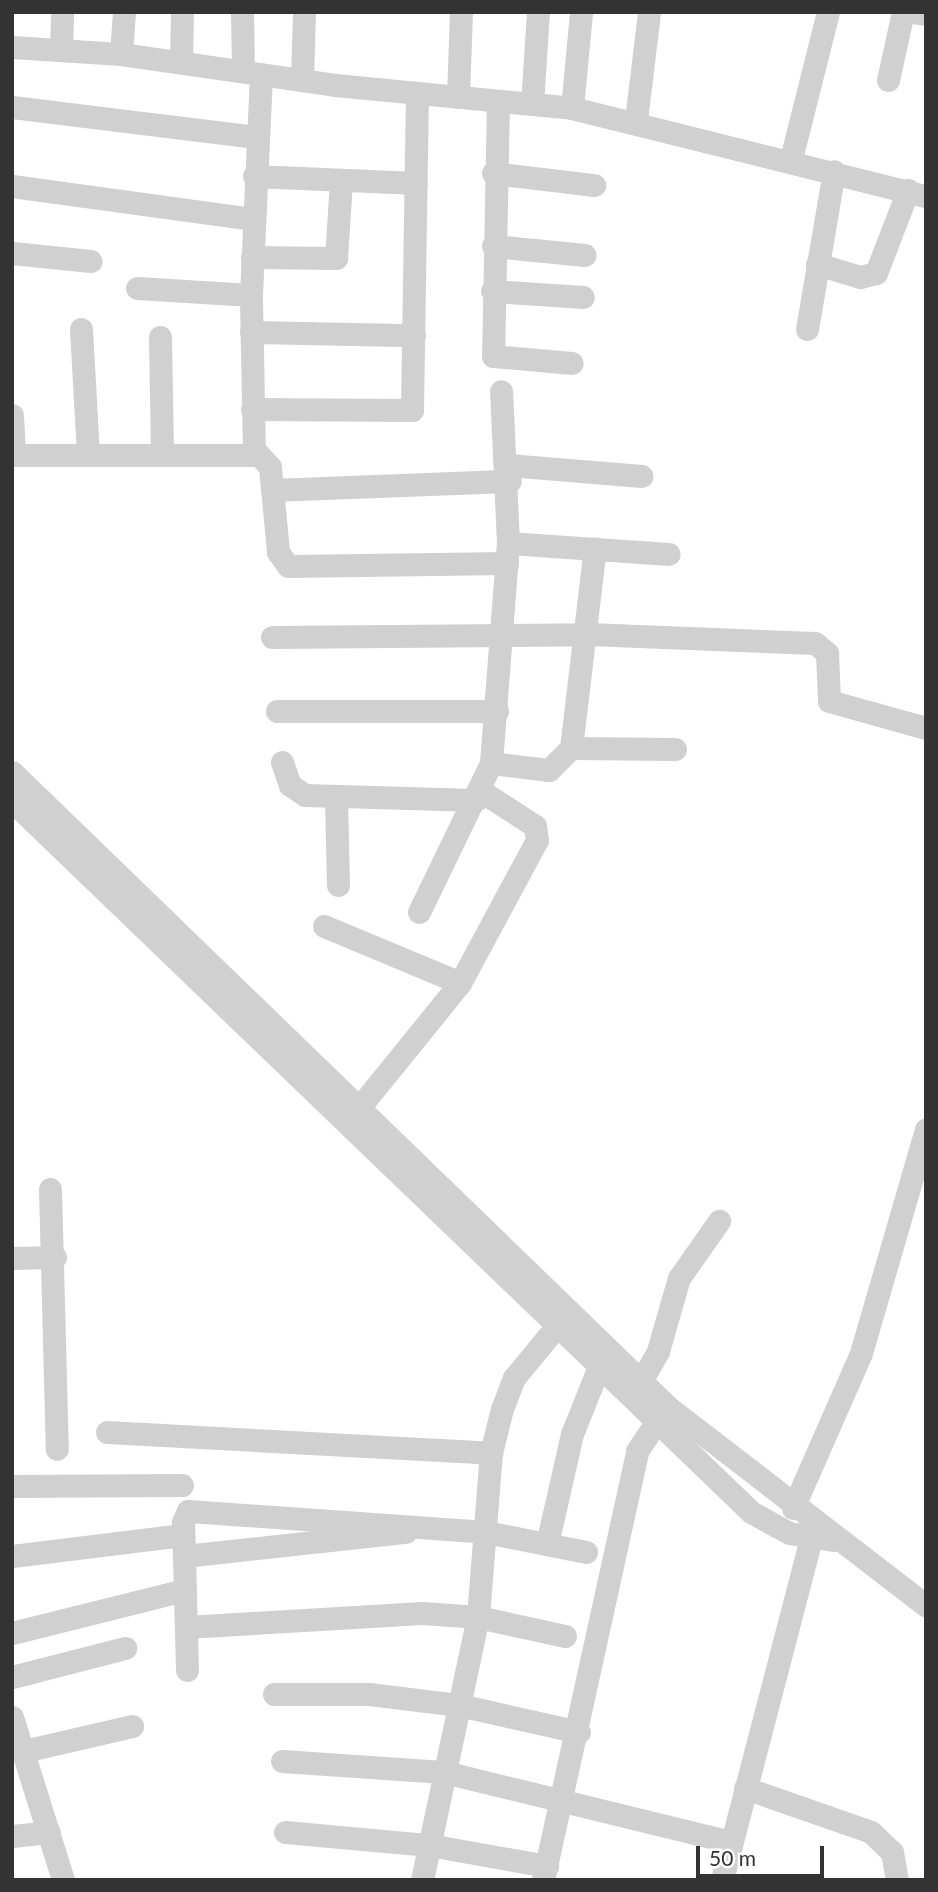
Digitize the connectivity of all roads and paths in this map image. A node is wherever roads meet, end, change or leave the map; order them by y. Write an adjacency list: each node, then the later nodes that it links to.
1 (62, 12): 15 (street)
2 (124, 12): 16 (street)
3 (182, 12): 17 (street)
4 (242, 12): 18 (street)
5 (304, 12): 19 (street)
6 (461, 12): 22 (street)
7 (538, 12): 24 (street)
8 (581, 12): 26 (street)
9 (649, 12): 27 (street)
10 (828, 12): 29 (street)
11 (903, 12): 20 (street)
12 (912, 12): 13 (street)
13 (926, 14)
14 (12, 47): 15 (street)
15 (61, 48): 16 (street)
16 (121, 54): 17 (street)
17 (180, 62): 18 (street)
18 (252, 73): 19 (street); 28 (street)
19 (302, 80): 21 (street)
20 (888, 80)
21 (417, 94): 22 (street); 34 (street)
22 (458, 97): 23 (street)
23 (498, 101): 24 (street); 31 (street)
24 (532, 104): 26 (street)
25 (12, 107): 28 (street)
26 (572, 108): 27 (street)
27 (636, 120): 29 (street)
28 (256, 138): 32 (street)
29 (791, 159): 30 (street)
30 (834, 170): 37 (street); 44 (street)
31 (493, 173): 35 (street); 39 (street)
32 (254, 176): 33 (street); 38 (street)
33 (341, 180): 34 (street); 42 (street)
34 (416, 183): 52 (street)
35 (594, 185)
36 (12, 186): 38 (street)
37 (917, 193): 44 (street)
38 (252, 219): 42 (street)
39 (493, 246): 41 (street); 46 (street)
40 (12, 253): 43 (street)
41 (585, 256)
42 (251, 257): 47 (street)
43 (91, 261)
44 (817, 264): 50 (street)
45 (137, 288): 47 (street)
46 (492, 291): 48 (street); 54 (street)
47 (251, 295): 51 (street)
48 (583, 297)
49 (81, 328): 59 (street)
50 (807, 329)
51 (251, 332): 52 (street); 56 (street)
52 (414, 335): 56 (street)
53 (160, 337): 60 (street)
54 (572, 363)
55 (501, 391): 62 (street)
56 (252, 409): 61 (street)
57 (12, 415): 58 (street)
58 (13, 455): 59 (street)
59 (88, 455): 60 (street)
60 (162, 455): 61 (street)
61 (254, 455): 64 (street)
62 (509, 473): 63 (street); 64 (street); 66 (street)
63 (642, 476)
64 (272, 490): 66 (street)
65 (595, 548): 66 (street); 67 (street); 68 (street)
66 (508, 553): 69 (street)
67 (669, 554)
68 (589, 634): 69 (street); 73 (street); 74 (street)
69 (505, 635): 70 (street); 72 (street)
70 (272, 637)
71 (277, 711): 72 (street)
72 (497, 711): 77 (street)
73 (926, 727)
74 (571, 748): 75 (street); 77 (street)
75 (675, 749)
76 (282, 762): 80 (street)
77 (491, 763): 79 (street)
78 (12, 772): 86 (street)
79 (479, 796): 80 (street); 83 (street); 85 (street)
80 (336, 797): 82 (street)
81 (12, 801): 92 (street)
82 (338, 885)
83 (419, 912)
84 (324, 926): 85 (street)
85 (460, 983): 86 (street)
86 (358, 1109): 94 (street)
87 (926, 1129): 101 (street)
88 (50, 1189): 90 (street)
89 (719, 1221): 94 (street)
90 (55, 1257): 91 (street); 97 (street)
91 (12, 1258)
92 (555, 1328): 93 (street); 98 (street)
93 (598, 1369): 95 (street); 106 (street)
94 (641, 1381): 95 (street)
95 (660, 1415): 101 (street); 104 (street); 123 (street)
96 (107, 1432): 98 (street)
97 (57, 1449)
98 (491, 1452): 103 (street)
99 (182, 1485): 100 (street)
100 (12, 1486)
101 (793, 1508): 105 (street)
102 (415, 1527): 103 (street); 107 (street); 107 (street)
103 (486, 1532): 106 (street); 112 (street)
104 (811, 1539): 105 (street); 127 (street)
105 (834, 1540): 111 (street)
106 (547, 1544): 108 (street)
107 (183, 1546): 109 (street); 110 (street)
108 (586, 1552)
109 (12, 1556)
110 (185, 1590): 113 (street); 114 (street)
111 (926, 1606)
112 (478, 1617): 113 (street); 115 (street); 120 (street)
113 (186, 1627): 117 (street)
114 (12, 1633)
115 (565, 1636)
116 (125, 1648): 118 (street)
117 (187, 1670)
118 (12, 1676)
119 (274, 1694): 120 (street)
120 (459, 1705): 123 (street); 126 (street)
121 (12, 1717): 124 (street)
122 (132, 1726): 124 (street)
123 (579, 1732): 128 (street)
124 (24, 1751): 129 (street)
125 (282, 1761): 126 (street)
126 (444, 1772): 128 (street); 133 (street)
127 (745, 1788): 132 (street); 138 (street)
128 (563, 1802): 132 (street); 134 (street)
129 (48, 1832): 131 (street); 135 (street)
130 (285, 1832): 133 (street)
131 (12, 1836)
132 (731, 1842): 137 (street)
133 (429, 1844): 134 (street); 136 (street)
134 (545, 1873)
135 (63, 1880)
136 (422, 1880)
137 (722, 1880)
138 (897, 1880)

